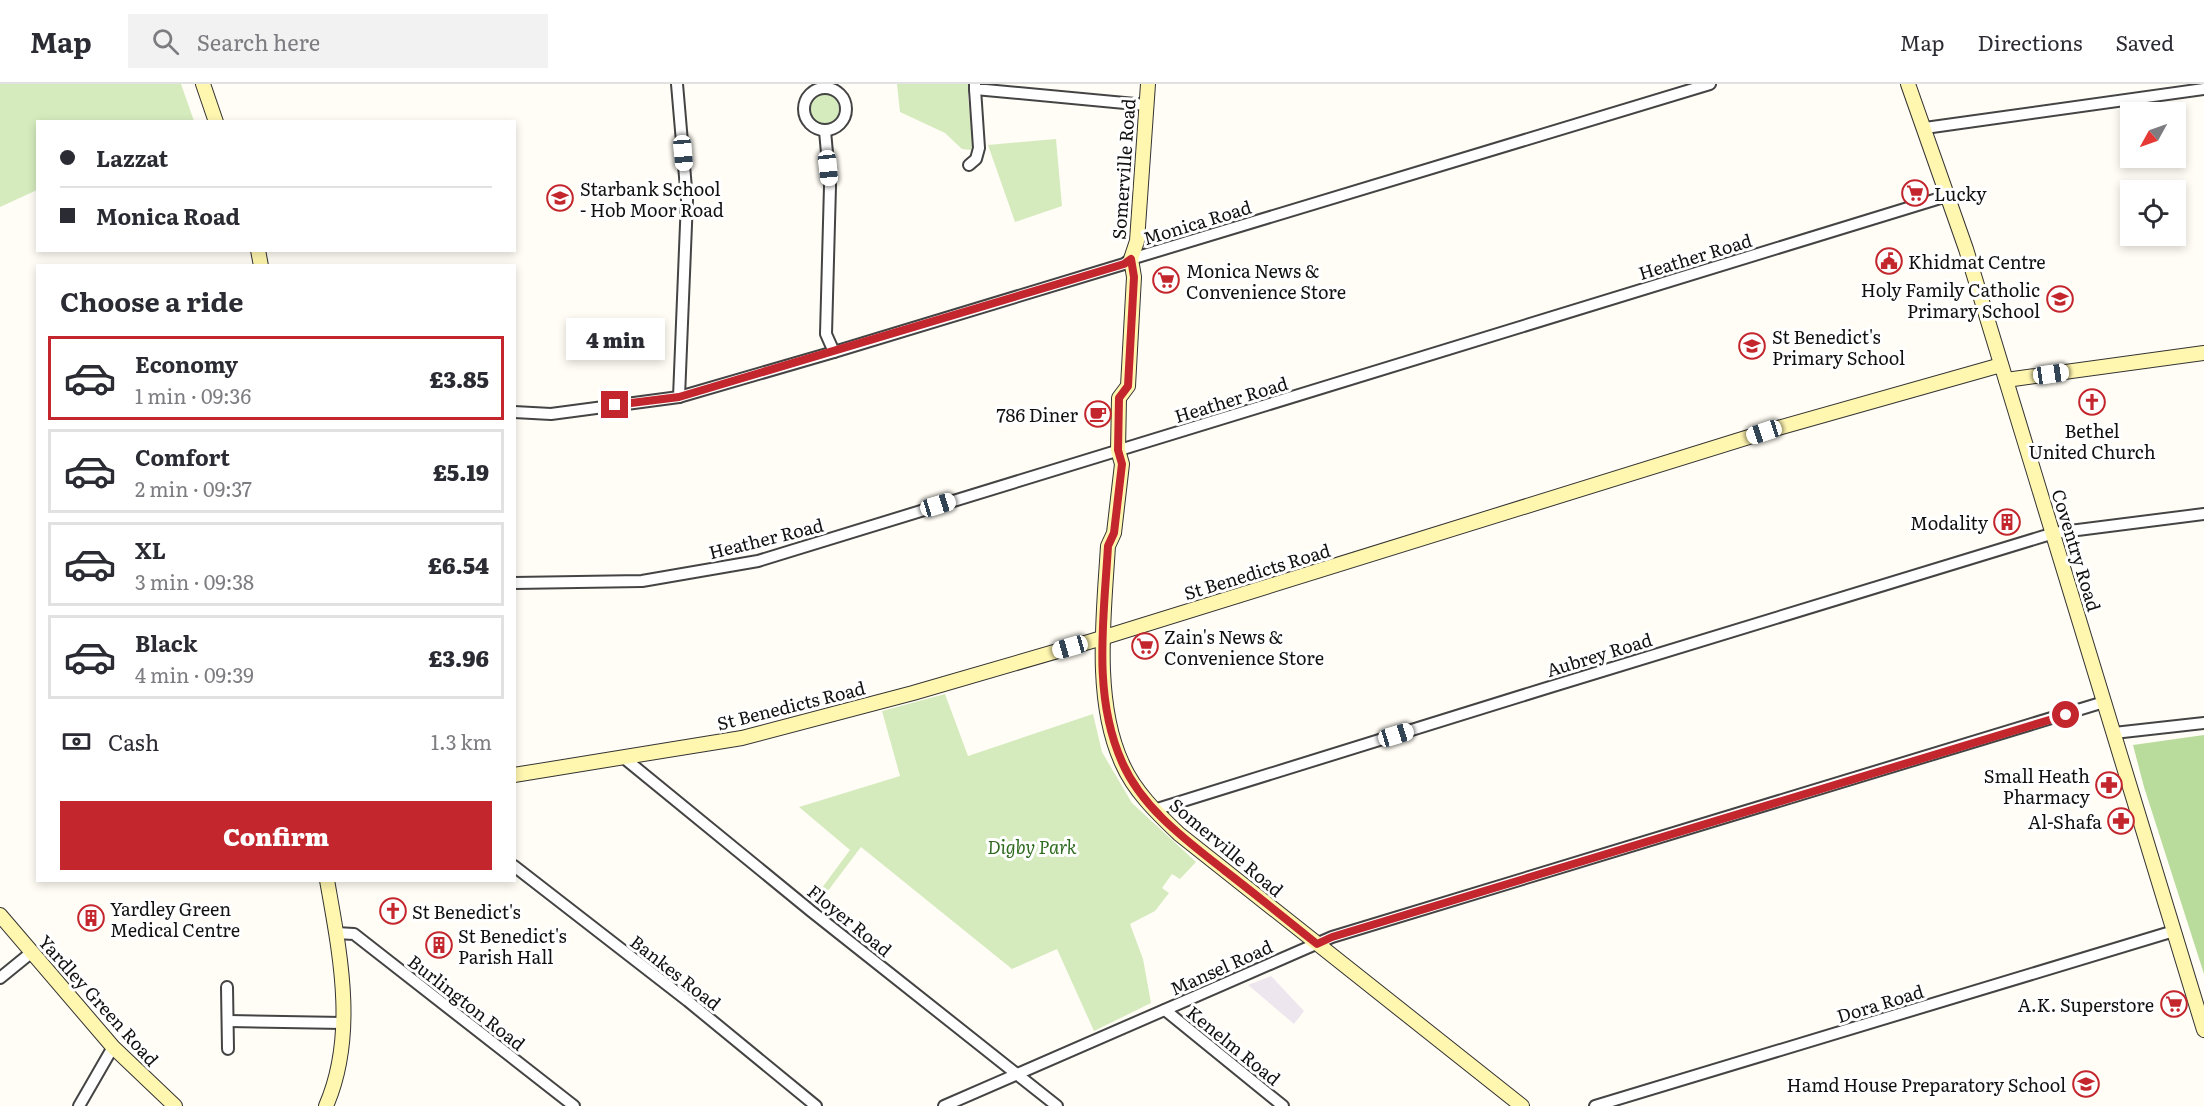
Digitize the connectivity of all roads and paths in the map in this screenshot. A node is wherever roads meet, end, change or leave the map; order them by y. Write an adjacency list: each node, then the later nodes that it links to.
1 (203, 84): 11 (street)
2 (677, 84): 21 (street)
3 (1148, 84): 10 (street, Somerville Road)
4 (1710, 84): 16 (street, Monica Road)
5 (1908, 84): 12 (street, Coventry Road)
6 (821, 86): 13 (street); 13 (street)
7 (975, 87): 10 (street); 14 (street)
8 (2191, 87): 9 (street); 12 (street)
9 (2204, 89)
10 (1146, 105): 16 (street, Somerville Road)
11 (215, 120)
12 (1925, 128): 15 (street, Coventry Road)
13 (825, 131): 17 (street)
14 (969, 165)
15 (1947, 196): 19 (street, Coventry Road); 23 (street, Heather Road)
16 (1131, 259): 17 (street, Monica Road); 23 (street, Somerville Road)
17 (834, 352): 21 (street, Monica Road)
18 (2204, 353): 20 (street)
19 (2001, 365): 20 (street, Coventry Road); 27 (street, St Benedicts Road)
20 (2006, 380): 25 (street, Coventry Road)
21 (679, 397): 22 (street, Monica Road)
22 (516, 412)
23 (1118, 450): 26 (street, Heather Road); 27 (street, Somerville Road)
24 (2204, 514): 25 (street, Aubrey Road)
25 (2054, 533): 28 (street, Coventry Road); 33 (street, Aubrey Road)
26 (516, 584)
27 (1102, 637): 31 (street, St Benedicts Road); 33 (street, Somerville Road)
28 (2104, 702): 30 (street, Coventry Road); 39 (street, Mansel Road)
29 (2204, 723): 30 (street)
30 (2114, 733): 37 (street, Coventry Road)
31 (624, 758): 32 (street, St Benedicts Road); 49 (street, Floyer Road)
32 (516, 775)
33 (1155, 810): 39 (street, Somerville Road)
34 (516, 868): 54 (street, Bankes Road)
35 (327, 882): 38 (street)
36 (0, 915): 40 (street, Yardley Green Road)
37 (2174, 931): 46 (street, Coventry Road); 59 (street, Dora Road)
38 (336, 933): 45 (street); 53 (street, Burlington Road)
39 (1317, 944): 43 (street, Mansel Road); 58 (street, Somerville Road)
40 (32, 952): 41 (street); 47 (street, Yardley Green Road)
41 (0, 978)
42 (227, 987): 44 (street)
43 (1165, 1010): 49 (street, Mansel Road); 57 (street, Kenelm Road)
44 (229, 1021): 45 (street); 48 (street)
45 (343, 1023): 52 (street)
46 (2204, 1030)
47 (113, 1047): 50 (street); 51 (street, Yardley Green Road)
48 (228, 1049)
49 (1016, 1073): 55 (street, Mansel Road); 56 (street, Floyer Road)
50 (79, 1106)
51 (175, 1106)
52 (326, 1106)
53 (574, 1106)
54 (816, 1106)
55 (944, 1106)
56 (1057, 1106)
57 (1283, 1106)
58 (1522, 1106)
59 (1595, 1106)

